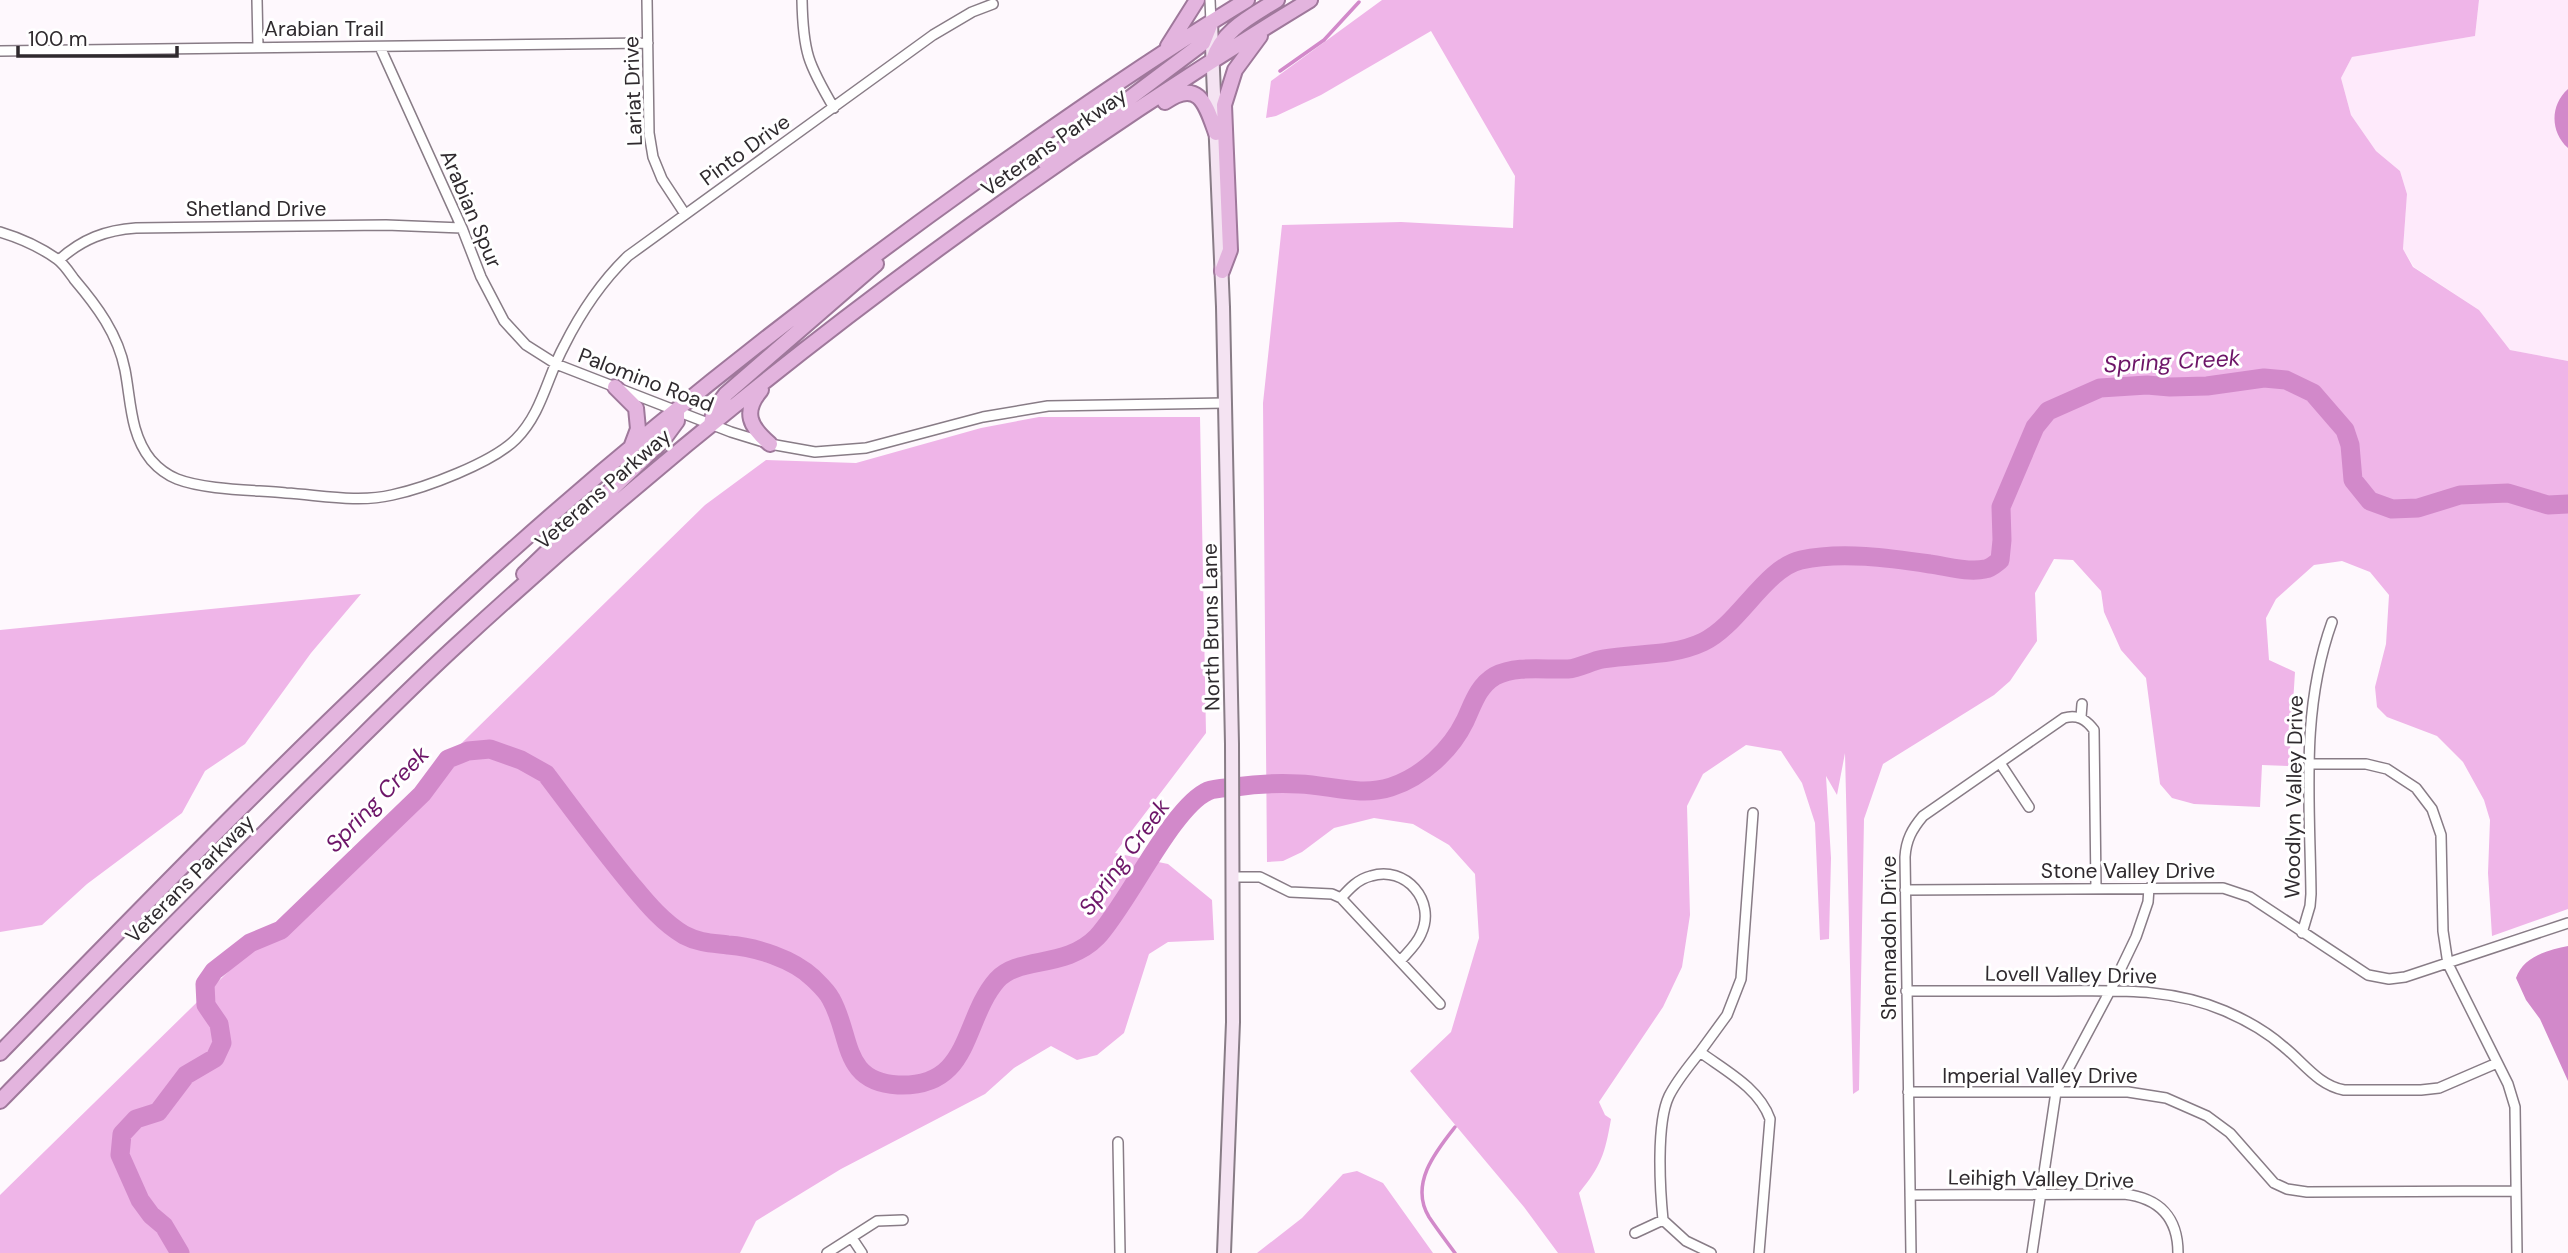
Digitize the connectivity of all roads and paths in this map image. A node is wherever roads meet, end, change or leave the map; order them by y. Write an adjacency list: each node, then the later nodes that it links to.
1 (257, 0): 13 (street)
2 (647, 0): 12 (street, Lariat Drive)
3 (802, 0): 18 (street)
4 (1197, 0): 16 (highway)
5 (1210, 0): 10 (street, North Bruns Lane)
6 (1247, 0): 10 (highway, Veterans Parkway)
7 (1277, 0): 17 (highway)
8 (1310, 0): 11 (highway, Veterans Parkway)
9 (993, 4): 18 (street, Pinto Drive)
10 (1211, 23): 16 (highway, Veterans Parkway); 17 (main road, North Bruns Lane); 21 (highway)
11 (1269, 25): 17 (highway, Veterans Parkway); 27 (highway)
12 (648, 43): 14 (street, Arabian Trail); 22 (street, Lariat Drive)
13 (258, 47): 14 (street, Arabian Trail); 15 (street, Arabian Trail)
14 (380, 47): 24 (street, Arabian Spur)
15 (0, 51)
16 (1163, 52): 23 (highway, Veterans Parkway)
17 (1213, 60): 19 (main road, North Bruns Lane); 20 (highway, Veterans Parkway)
18 (834, 107): 22 (street, Pinto Drive)
19 (1216, 133): 20 (highway); 27 (main road, North Bruns Lane)
20 (1027, 186): 21 (highway, Veterans Parkway)
21 (1004, 202): 29 (highway, Veterans Parkway)
22 (685, 214): 28 (street, Pinto Drive)
23 (926, 217): 32 (highway, Veterans Parkway); 33 (highway)
24 (462, 228): 26 (street, Shetland Drive); 28 (street, Arabian Spur)
25 (0, 232): 26 (street, Palomino Road)
26 (59, 260): 28 (street, Palomino Road)
27 (1222, 271): 31 (main road, North Bruns Lane)
28 (556, 364): 30 (street, Palomino Road)
29 (772, 376): 33 (highway, Veterans Parkway); 34 (highway)
30 (615, 387): 32 (street, Palomino Road); 35 (highway)
31 (1226, 403): 34 (street, Palomino Road); 44 (main road, North Bruns Lane)
32 (677, 410): 33 (street, Palomino Road); 35 (highway, Veterans Parkway); 36 (highway)
33 (711, 424): 34 (street, Palomino Road); 36 (highway, Veterans Parkway)
34 (770, 444)
35 (632, 446): 57 (highway, Veterans Parkway)
36 (489, 615): 61 (highway, Veterans Parkway)
37 (2332, 622): 41 (street, Woodlyn Valley Drive)
38 (2082, 704): 39 (street)
39 (2081, 718): 40 (street, Shennadoh Drive); 45 (street)
40 (2000, 763): 42 (street); 47 (street, Shennadoh Drive)
41 (2309, 764): 50 (street, Woodlyn Valley Drive); 52 (street)
42 (2029, 807)
43 (1753, 813): 56 (street)
44 (1233, 877): 48 (street); 73 (main road, North Bruns Lane)
45 (2096, 888): 46 (street, Stone Valley Drive); 47 (street, Stone Valley Drive)
46 (2149, 888): 50 (street, Stone Valley Drive); 53 (street)
47 (1905, 890): 54 (street, Shennadoh Drive)
48 (1341, 898): 51 (street); 51 (street)
49 (2568, 923): 52 (street, Stone Valley Drive)
50 (2302, 933): 52 (street, Stone Valley Drive)
51 (1401, 960): 55 (street)
52 (2448, 964): 58 (street)
53 (2111, 989): 54 (street, Lovell Valley Drive); 58 (street, Lovell Valley Drive); 60 (street)
54 (1906, 991): 59 (street, Shennadoh Drive)
55 (1440, 1003)
56 (1700, 1052): 67 (street); 75 (street)
57 (0, 1053)
58 (2497, 1063): 63 (street)
59 (1908, 1092): 60 (street, Imperial Valley Drive); 65 (street, Shennadoh Drive)
60 (2056, 1092): 63 (street, Imperial Valley Drive); 64 (street)
61 (0, 1101)
62 (1118, 1142): 72 (street)
63 (2515, 1191): 79 (street)
64 (2040, 1194): 65 (street, Leihigh Valley Drive); 77 (street); 78 (street, Leihigh Valley Drive)
65 (1910, 1195): 76 (street, Shennadoh Drive)
66 (904, 1220): 69 (street)
67 (1663, 1220): 68 (street); 74 (street)
68 (1635, 1233)
69 (852, 1238): 70 (street); 71 (street)
70 (827, 1253)
71 (862, 1253)
72 (1120, 1253)
73 (1224, 1253)
74 (1711, 1253)
75 (1759, 1253)
76 (1911, 1253)
77 (2032, 1253)
78 (2178, 1253)
79 (2517, 1253)

